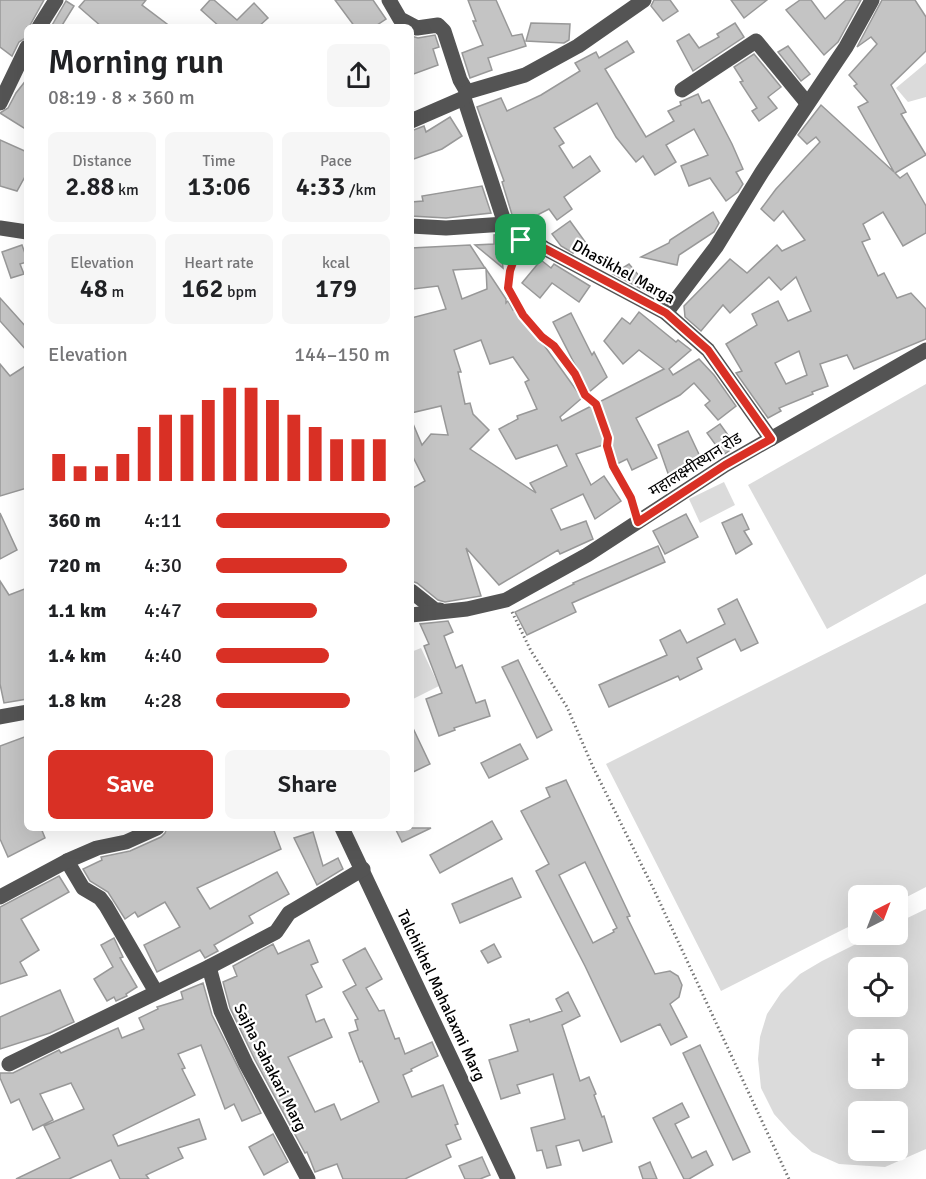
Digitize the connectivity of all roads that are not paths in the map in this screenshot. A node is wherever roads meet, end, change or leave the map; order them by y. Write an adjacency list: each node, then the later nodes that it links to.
1 (56, 0): 5 (street)
2 (389, 0): 6 (street)
3 (644, 0): 10 (street)
4 (872, 0): 12 (street)
5 (41, 24)
6 (409, 24)
7 (414, 26): 10 (street)
8 (24, 53): 11 (street)
9 (682, 90): 12 (street)
10 (466, 95): 13 (street); 14 (street)
11 (0, 103)
12 (807, 103): 18 (street)
13 (414, 120)
14 (505, 224): 15 (street); 18 (street, Dhasikhel Marga)
15 (414, 226)
16 (0, 228): 17 (street)
17 (24, 232)
18 (666, 313): 20 (street, Dhasikhel Marga)
19 (926, 350): 20 (street, महालक्ष्मीस्थान रोड)
20 (771, 439): 22 (street, महालक्ष्मीस्थान रोड)
21 (414, 593): 22 (street)
22 (448, 612): 23 (street, महालक्ष्मीस्थान रोड)
23 (414, 615)
24 (24, 713): 25 (street)
25 (0, 717)
26 (150, 831): 28 (street)
27 (344, 831): 29 (street, Talchikhel Mahalaxmi Marg)
28 (67, 861): 30 (street); 32 (street)
29 (363, 869): 31 (street); 35 (street, Talchikhel Mahalaxmi Marg)
30 (0, 897)
31 (209, 967): 32 (street); 34 (street, Sajha Sahakari Marg)
32 (156, 992): 33 (street)
33 (9, 1064)
34 (308, 1179)
35 (508, 1179)

